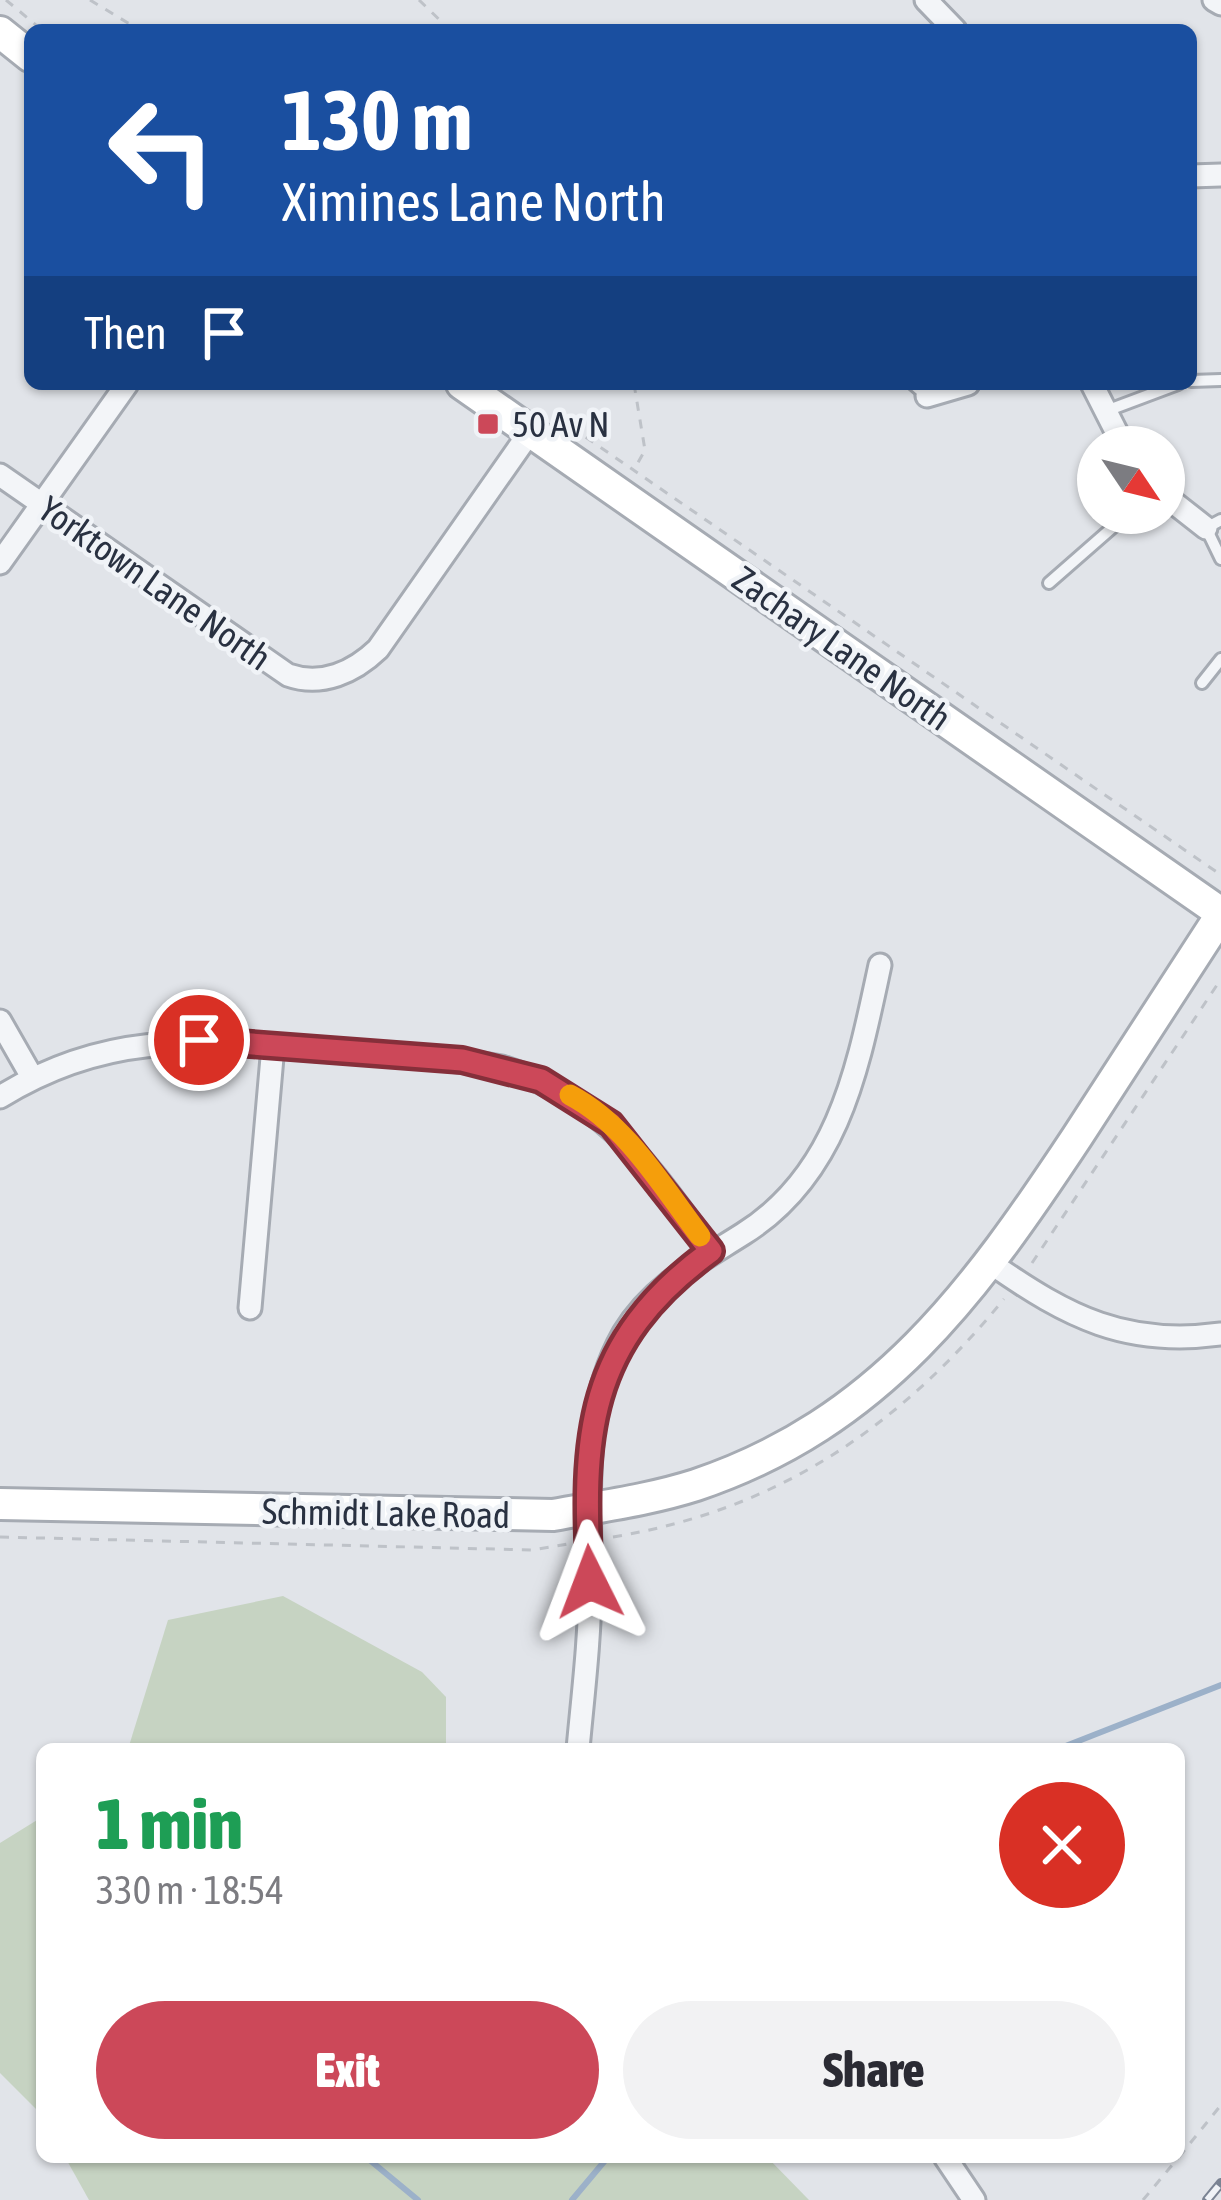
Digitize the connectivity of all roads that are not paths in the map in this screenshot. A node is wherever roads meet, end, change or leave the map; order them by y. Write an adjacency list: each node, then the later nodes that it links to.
1 (926, 0): 2 (street)
2 (949, 24)
3 (0, 32): 4 (street)
4 (24, 51)
5 (123, 390): 13 (street)
6 (470, 390): 11 (street, Zachary Lane North)
7 (1094, 390): 9 (street)
8 (1162, 390): 9 (lane)
9 (1102, 412): 10 (street)
10 (1111, 426)
11 (530, 433): 13 (street, Yorktown Lane North); 22 (street, Zachary Lane North)
12 (0, 476): 13 (street, Yorktown Lane North)
13 (45, 506): 18 (street)
14 (1185, 507): 15 (street)
15 (1214, 524): 17 (lane)
16 (1105, 534): 19 (lane)
17 (1221, 559)
18 (0, 563)
19 (1049, 583)
20 (1221, 659): 21 (lane)
21 (1202, 683)
22 (1221, 914): 29 (street, Schmidt Lake Road)
23 (880, 965): 28 (street)
24 (0, 1021): 26 (street)
25 (272, 1046): 26 (street); 28 (street); 30 (street)
26 (32, 1077): 27 (street)
27 (0, 1097)
28 (711, 1251): 33 (street)
29 (1005, 1273): 31 (street); 33 (street, Schmidt Lake Road)
30 (250, 1308)
31 (1221, 1334)
32 (0, 1504): 33 (street, Schmidt Lake Road)
33 (587, 1509): 34 (street)
34 (578, 1743)
35 (949, 2163): 36 (street)
36 (974, 2200)

